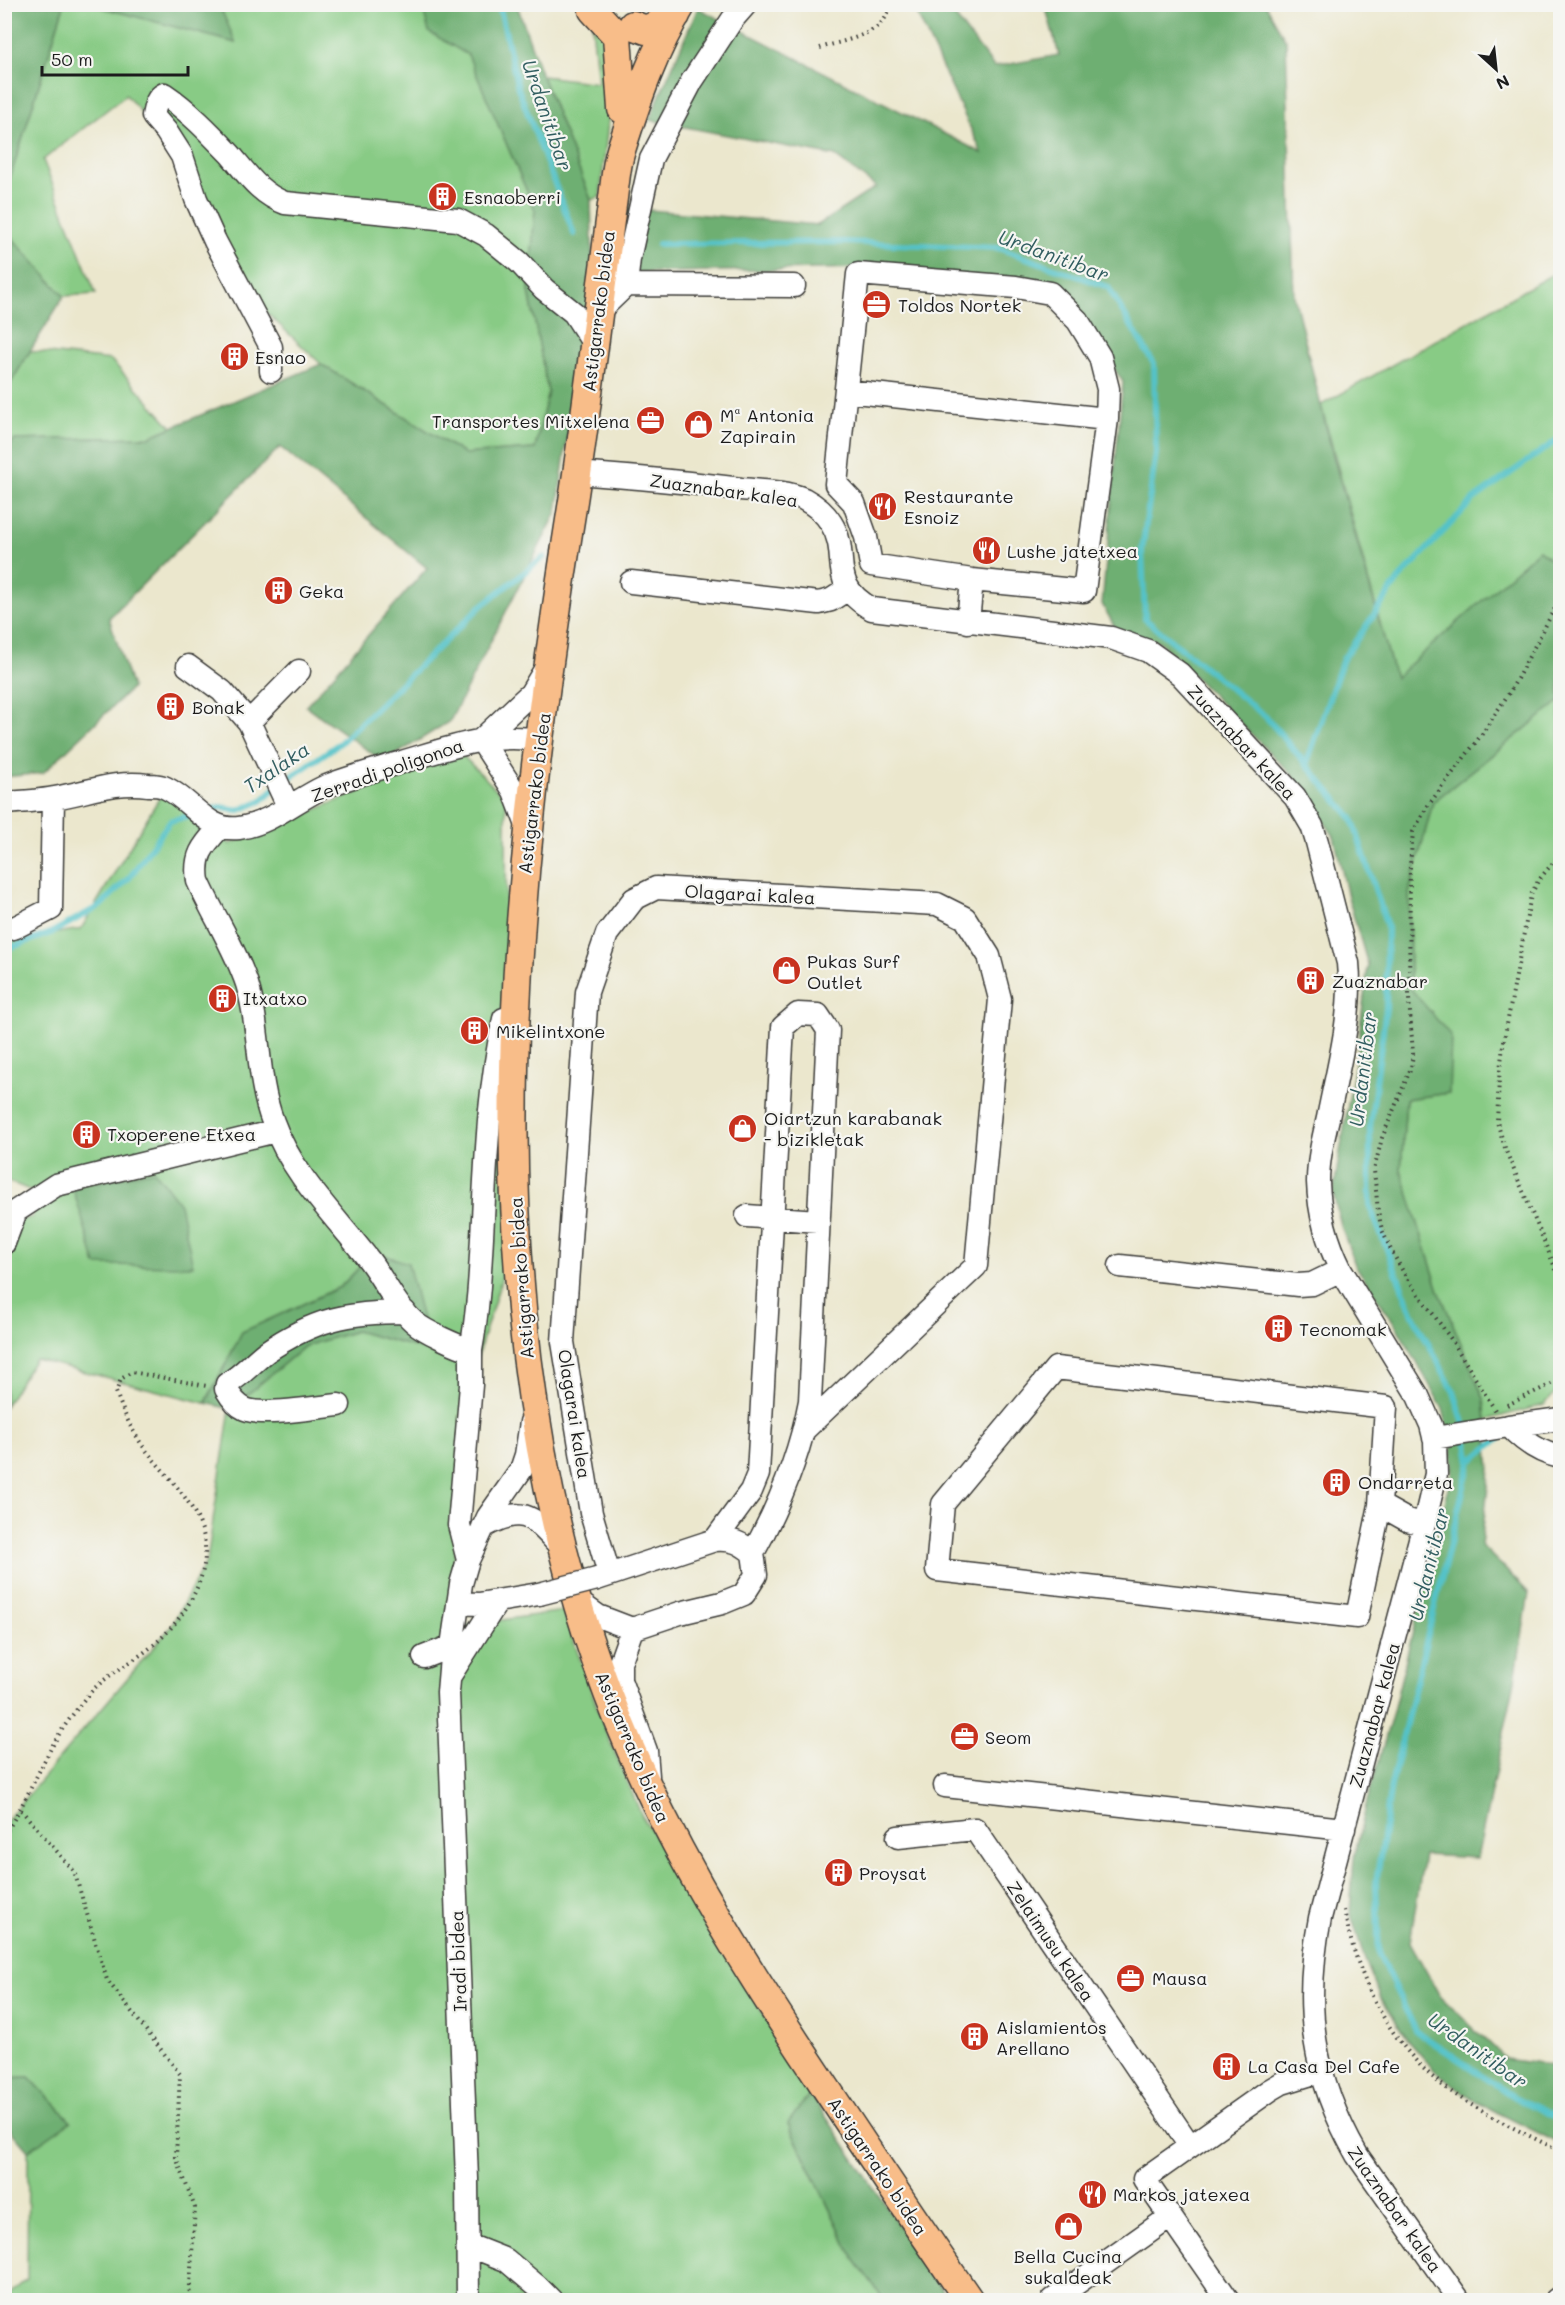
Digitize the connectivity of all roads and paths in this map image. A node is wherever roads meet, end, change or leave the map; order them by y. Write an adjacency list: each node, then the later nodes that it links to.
1 (746, 4): 8 (street)
2 (890, 4): 5 (path)
3 (673, 8): 4 (main road, Astigarrako bidea); 6 (main road, Astigarrako bidea)
4 (622, 17): 6 (main road, Astigarrako bidea); 6 (main road)
5 (820, 48)
6 (629, 106): 7 (main road, Astigarrako bidea)
7 (615, 183): 8 (street); 11 (main road, Astigarrako bidea)
8 (645, 187): 9 (street)
9 (626, 285): 10 (street); 11 (street)
10 (794, 286)
11 (598, 311): 12 (main road, Astigarrako bidea)
12 (594, 344): 13 (street); 16 (main road, Astigarrako bidea)
13 (271, 371)
14 (846, 391): 15 (street); 15 (street); 17 (street)
15 (1107, 419): 17 (street)
16 (577, 473): 19 (street, Zuaznabar kalea); 22 (main road, Astigarrako bidea)
17 (972, 580): 21 (street)
18 (631, 582): 19 (street)
19 (845, 583): 21 (street, Zuaznabar kalea)
20 (1560, 599): 46 (path)
21 (969, 615): 42 (street, Zuaznabar kalea)
22 (550, 660): 26 (street); 27 (main road, Astigarrako bidea)
23 (188, 666): 25 (street)
24 (298, 671): 25 (street)
25 (249, 722): 29 (street)
26 (481, 740): 27 (street, Zerradi poligonoa); 29 (street, Zerradi poligonoa); 32 (street)
27 (540, 740): 32 (main road, Astigarrako bidea)
28 (53, 799): 30 (street); 31 (street); 34 (street)
29 (285, 800): 31 (street, Zerradi poligonoa)
30 (4, 803)
31 (213, 823): 36 (street)
32 (528, 831): 35 (main road, Astigarrako bidea)
33 (1560, 854): 43 (path)
34 (4, 930)
35 (516, 1016): 45 (street); 49 (main road, Astigarrako bidea)
36 (276, 1131): 40 (street); 44 (street)
37 (747, 1216): 38 (street)
38 (773, 1218): 39 (street); 39 (street, Olagarai kalea); 54 (street, Olagarai kalea)
39 (818, 1221): 52 (street, Olagarai kalea)
40 (4, 1243)
41 (1120, 1266): 42 (street)
42 (1341, 1270): 53 (street, Zuaznabar kalea)
43 (1560, 1279)
44 (405, 1312): 45 (street); 47 (street)
45 (471, 1350): 62 (street)
46 (1560, 1380)
47 (226, 1389): 48 (street); 73 (path)
48 (339, 1405)
49 (533, 1406): 58 (street, Iradi bidea); 60 (main road, Astigarrako bidea)
50 (1560, 1419): 51 (street)
51 (1509, 1426): 53 (street); 55 (street)
52 (802, 1436): 54 (street); 61 (street, Olagarai kalea); 63 (street, Olagarai kalea)
53 (1442, 1437): 57 (street, Zuaznabar kalea)
54 (761, 1438): 59 (street, Olagarai kalea)
55 (1560, 1457)
56 (1380, 1505): 56 (street); 57 (street)
57 (1424, 1524): 74 (street, Zuaznabar kalea)
58 (483, 1527): 60 (street); 62 (street, Iradi bidea)
59 (715, 1540): 61 (street); 63 (street)
60 (563, 1549): 64 (main road, Astigarrako bidea)
61 (753, 1553): 67 (street)
62 (468, 1560): 66 (street, Iradi bidea)
63 (603, 1577): 65 (street, bridge)
64 (577, 1601): 67 (street); 72 (main road, Astigarrako bidea)
65 (497, 1602): 66 (street); 70 (street)
66 (458, 1603): 68 (street, Iradi bidea)
67 (632, 1629): 72 (street)
68 (452, 1646): 69 (street); 70 (street, Iradi bidea)
69 (424, 1657)
70 (450, 1677): 82 (street, Iradi bidea)
71 (945, 1786): 74 (street)
72 (649, 1789): 87 (main road, Astigarrako bidea)
73 (21, 1810): 75 (path); 84 (path)
74 (1344, 1828): 77 (street, Zuaznabar kalea)
75 (4, 1835)
76 (898, 1837): 79 (street, Zelaimusu kalea)
77 (1326, 1894): 78 (street, Zuaznabar kalea); 80 (path)
78 (1321, 2072): 79 (street); 90 (street, Zuaznabar kalea)
79 (1190, 2145): 81 (street)
80 (1560, 2151)
81 (1170, 2217): 88 (street); 89 (street)
82 (468, 2245): 85 (street, Iradi bidea); 86 (street)
83 (1560, 2297): 91 (street)
84 (189, 2301)
85 (468, 2301)
86 (551, 2301)
87 (969, 2301)
88 (1053, 2301)
89 (1228, 2301)
90 (1459, 2301)
91 (1556, 2301)

